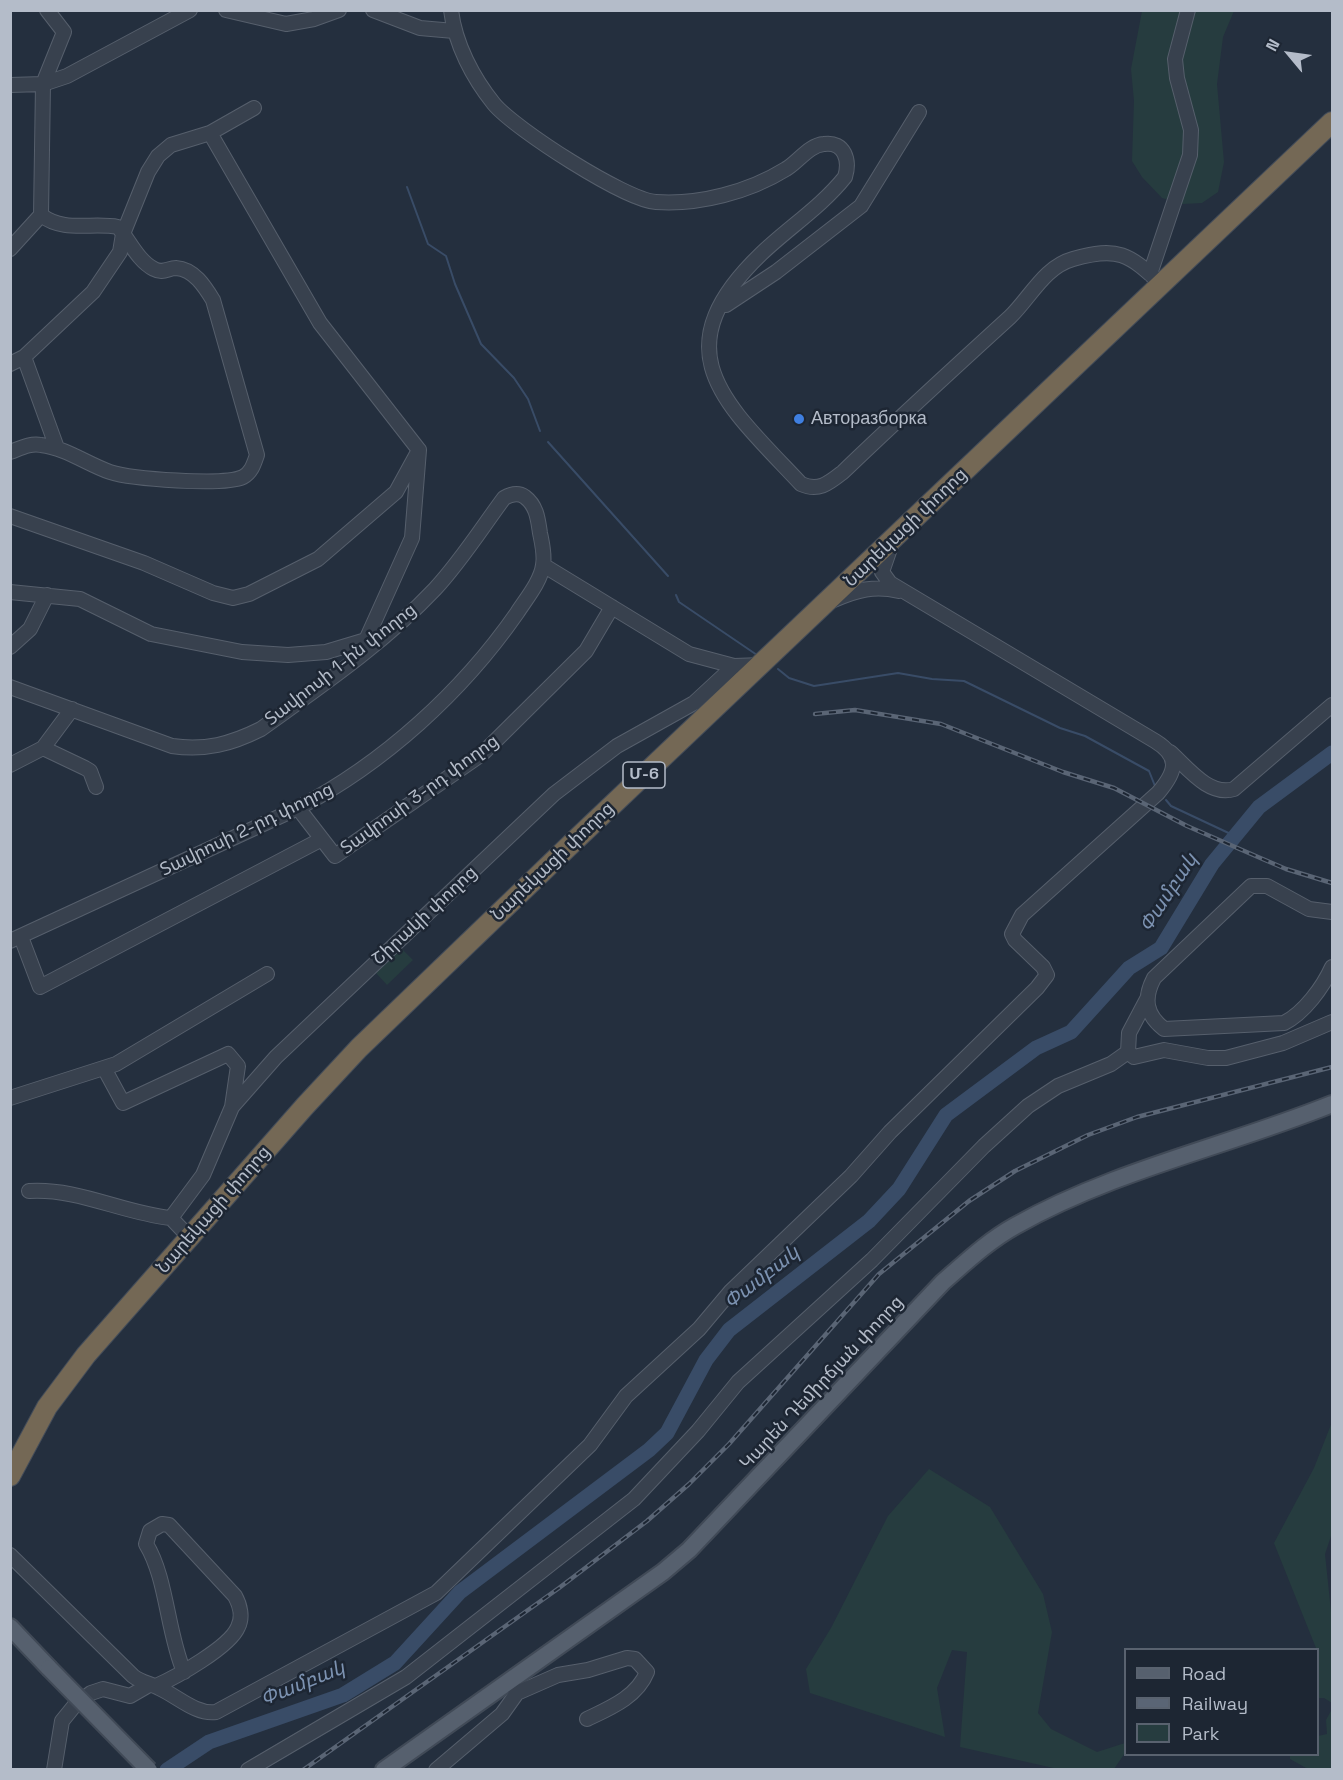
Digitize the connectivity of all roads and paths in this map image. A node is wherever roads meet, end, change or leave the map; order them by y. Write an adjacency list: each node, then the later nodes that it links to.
1 (47, 10): 9 (street)
2 (190, 10): 9 (street)
3 (226, 10): 4 (street)
4 (339, 10)
5 (373, 10): 8 (street)
6 (451, 10): 8 (street)
7 (1188, 10): 18 (street)
8 (454, 31): 19 (street)
9 (43, 84): 10 (street); 15 (street)
10 (10, 85)
11 (254, 108): 14 (street)
12 (919, 112): 19 (street)
13 (1332, 122): 18 (highway, Նարեկացի փողոց / Մ-6)
14 (210, 133): 16 (street); 23 (street)
15 (41, 216): 16 (street); 17 (street)
16 (123, 234): 20 (street); 22 (street)
17 (10, 249)
18 (1156, 279): 19 (street); 26 (highway, Նարեկացի փողոց / Մ-6)
19 (719, 309)
20 (24, 357): 21 (street); 22 (street)
21 (10, 364)
22 (57, 448): 24 (street)
23 (419, 450): 25 (street); 33 (street)
24 (10, 452)
25 (10, 516)
26 (894, 538): 29 (street); 31 (highway, Նարեկացի փողոց / Մ-6)
27 (543, 566): 32 (street); 33 (street, Տավրոսի 1-ին փողոց); 44 (street, Տավրոսի 2-րդ փողոց)
28 (10, 592): 30 (street)
29 (907, 594): 31 (street); 41 (street)
30 (47, 595): 33 (street); 34 (street)
31 (825, 604): 35 (highway, Նարեկացի փողոց / Մ-6)
32 (612, 607): 36 (street); 45 (street, Տավրոսի 3-րդ փողոց)
33 (368, 644): 39 (street, Տավրոսի 1-ին փողոց)
34 (10, 647)
35 (762, 665): 36 (street); 59 (highway, Նարեկացի փողոց / Մ-6)
36 (734, 666): 56 (street, Շիրակի փողոց)
37 (10, 687): 39 (street, Տավրոսի 1-ին փողոց)
38 (1332, 705): 41 (street)
39 (72, 708): 40 (street)
40 (43, 748): 42 (street); 43 (street)
41 (1168, 750): 64 (street)
42 (10, 765)
43 (96, 787)
44 (298, 808): 45 (street, Տավրոսի 3-րդ փողոց); 47 (street, Տավրոսի 2-րդ փողոց)
45 (322, 839): 47 (street, Տավրոսի 3-րդ փողոց)
46 (1332, 912): 50 (street)
47 (16, 939)
48 (1332, 967): 50 (street)
49 (267, 974): 53 (street)
50 (1147, 999): 52 (street)
51 (1332, 1022): 52 (street)
52 (1128, 1052): 69 (street)
53 (104, 1068): 54 (street); 56 (street)
54 (10, 1098)
55 (1332, 1104): 65 (main road, Կարեն Դեմիրճյան փողոց)
56 (232, 1107): 58 (street, Շիրակի փողոց)
57 (29, 1191): 58 (street)
58 (171, 1218): 59 (street)
59 (190, 1238): 60 (highway, Նարեկացի փողոց / Մ-6)
60 (10, 1476)
61 (10, 1555): 64 (street)
62 (10, 1627): 68 (main road, bridge)
63 (184, 1672): 63 (street); 64 (street)
64 (152, 1685): 67 (street)
65 (513, 1687): 66 (street); 70 (main road, Կարեն Դեմիրճյան փողոց); 71 (street)
66 (587, 1719)
67 (54, 1770)
68 (149, 1770)
69 (248, 1770)
70 (384, 1770)
71 (436, 1770)

